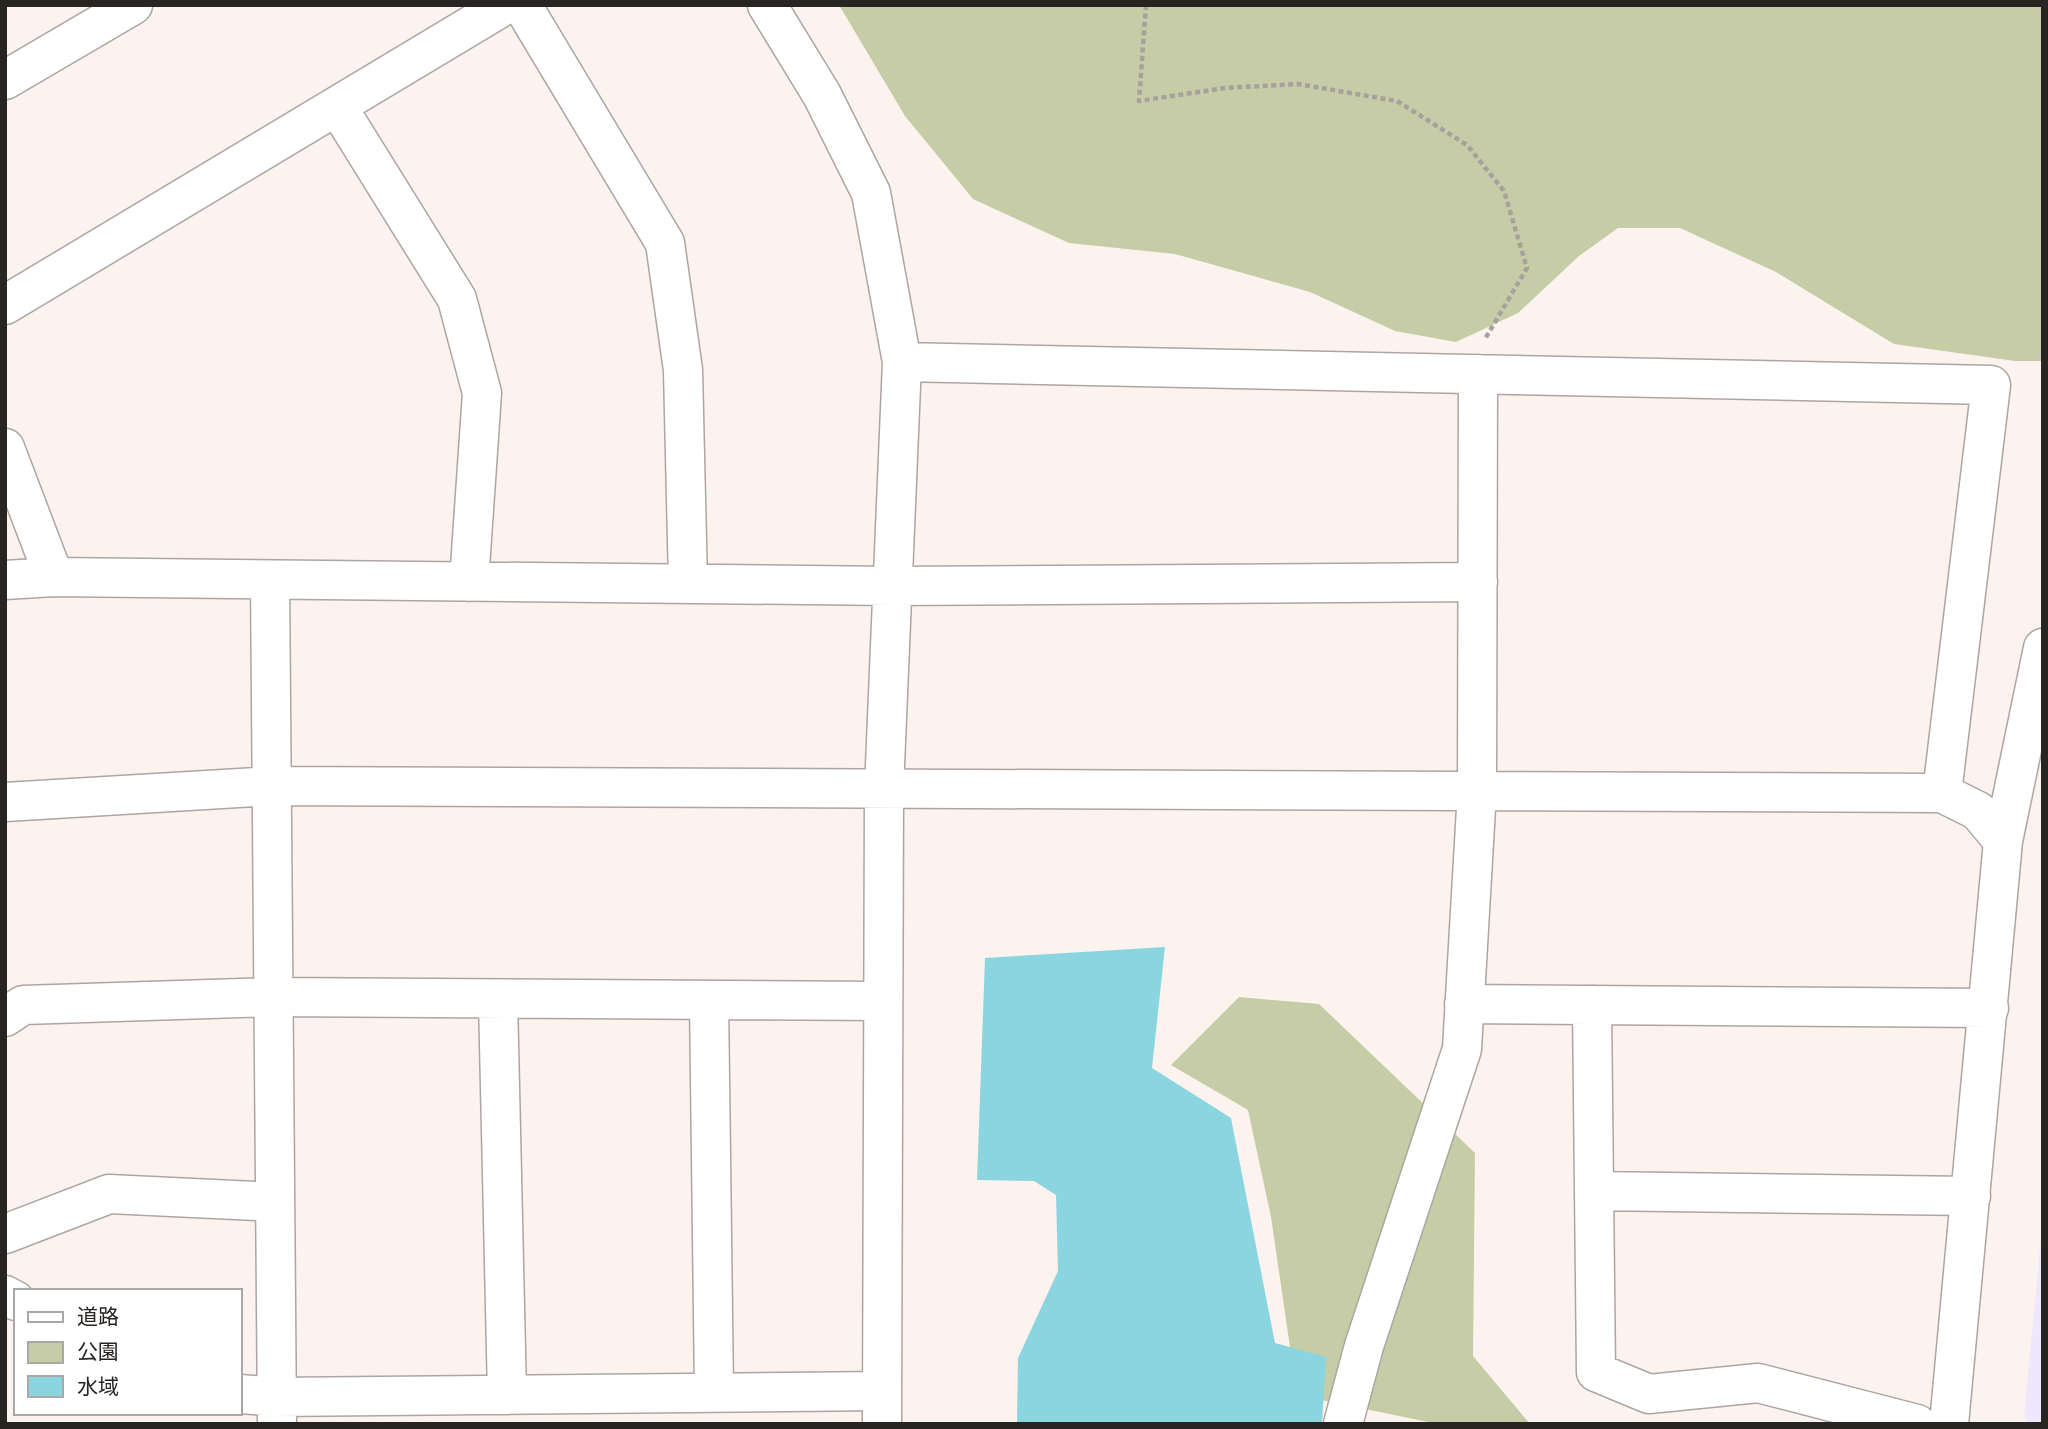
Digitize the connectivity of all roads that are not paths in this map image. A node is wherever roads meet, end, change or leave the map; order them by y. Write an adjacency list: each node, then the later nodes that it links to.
1 (132, 5): 5 (street)
2 (505, 5): 6 (street)
3 (522, 5): 16 (street)
4 (767, 5): 8 (street)
5 (5, 80)
6 (337, 106): 7 (street); 14 (street)
7 (5, 304)
8 (902, 362): 9 (street); 17 (street)
9 (1478, 374): 15 (street); 22 (street)
10 (5, 448): 11 (street)
11 (54, 577): 12 (street); 13 (street)
12 (5, 580)
13 (270, 580): 14 (street); 19 (street)
14 (470, 582): 16 (street)
15 (1478, 582): 17 (street); 21 (street)
16 (688, 584): 17 (street)
17 (892, 586): 20 (street)
18 (2043, 648): 24 (street)
19 (272, 786): 20 (street); 23 (street); 25 (street)
20 (884, 789): 21 (street); 28 (street)
21 (1477, 791): 22 (street); 29 (street)
22 (1942, 793): 24 (street)
23 (5, 802)
24 (2003, 841): 31 (street)
25 (274, 997): 26 (street); 32 (street); 35 (street)
26 (498, 999): 27 (street); 38 (street)
27 (709, 1000): 28 (street); 37 (street)
28 (883, 1001): 40 (street)
29 (1465, 1004): 30 (street); 41 (street)
30 (1592, 1005): 31 (street); 33 (street)
31 (1989, 1008): 34 (street)
32 (5, 1017)
33 (1594, 1191): 34 (street); 42 (street)
34 (1971, 1196): 43 (street)
35 (275, 1202): 36 (street); 39 (street)
36 (5, 1234)
37 (714, 1392): 38 (street); 40 (street)
38 (507, 1395): 39 (street)
39 (265, 1405)
40 (882, 1407)
41 (1343, 1424)
42 (1917, 1424)
43 (1950, 1424)

